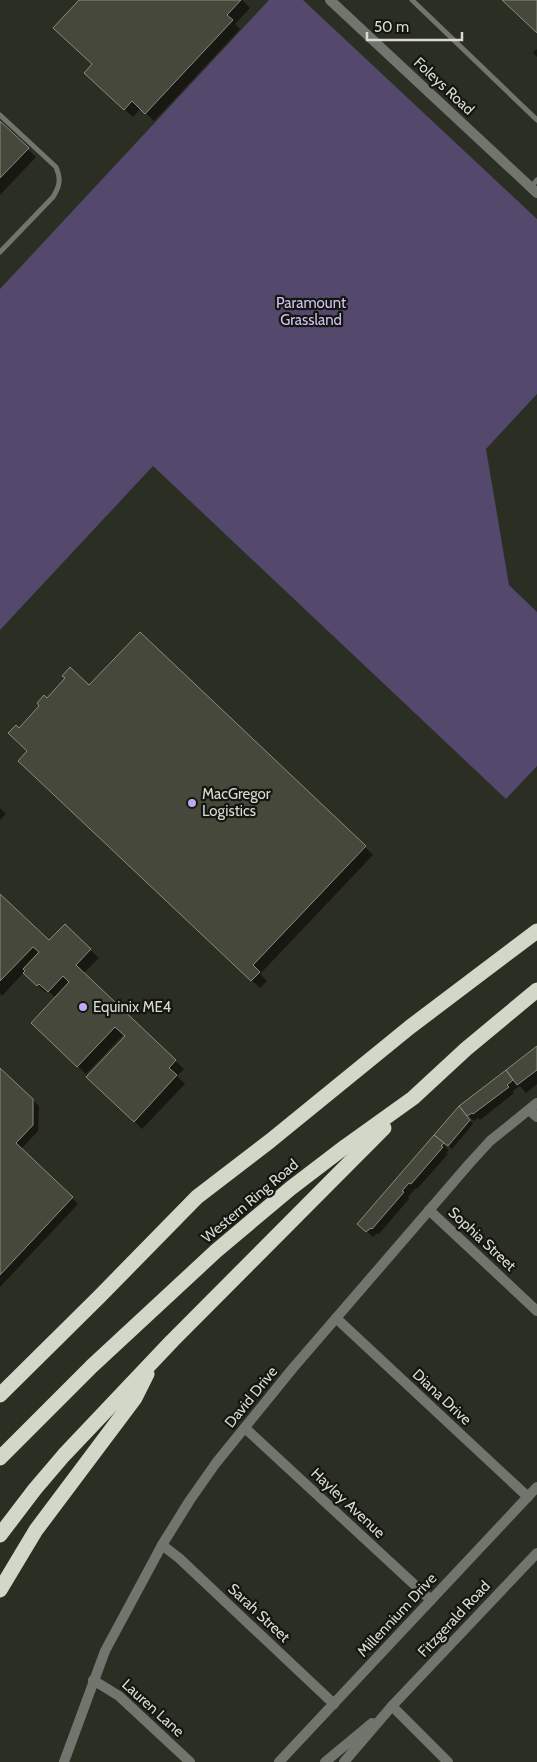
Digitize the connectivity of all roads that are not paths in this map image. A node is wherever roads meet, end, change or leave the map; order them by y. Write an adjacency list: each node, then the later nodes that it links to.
1 (330, 0): 5 (street, Foleys Road)
2 (412, 0): 4 (lane)
3 (0, 115): 6 (lane)
4 (537, 120)
5 (535, 187)
6 (0, 252)
7 (537, 931): 16 (highway)
8 (537, 990): 9 (highway, Western Ring Road)
9 (413, 1098): 15 (highway); 18 (highway, Western Ring Road)
10 (533, 1106): 11 (street); 12 (street, David Drive)
11 (537, 1117)
12 (429, 1210): 13 (street, Sophia Street); 14 (street, David Drive)
13 (537, 1311)
14 (336, 1318): 17 (street, David Drive); 20 (street, Diana Drive)
15 (153, 1361): 21 (highway); 24 (highway)
16 (2, 1392)
17 (245, 1428): 22 (street, David Drive); 25 (street, Hayley Avenue)
18 (0, 1458)
19 (537, 1487): 20 (street, Millennium Drive)
20 (528, 1497): 25 (street, Millennium Drive)
21 (0, 1535)
22 (162, 1545): 26 (street, David Drive); 27 (street, Sarah Street)
23 (537, 1553): 28 (street, Fitzgerald Road)
24 (0, 1590)
25 (431, 1600): 27 (street, Millennium Drive)
26 (93, 1680): 29 (street, David Drive); 30 (street, Lauren Lane)
27 (334, 1704): 31 (street, Millennium Drive)
28 (392, 1706): 32 (street, Fitzgerald Road); 33 (street, Fitzgerald Road); 34 (street)
29 (64, 1762)
30 (190, 1762)
31 (279, 1762)
32 (325, 1762)
33 (344, 1762)
34 (448, 1762)

